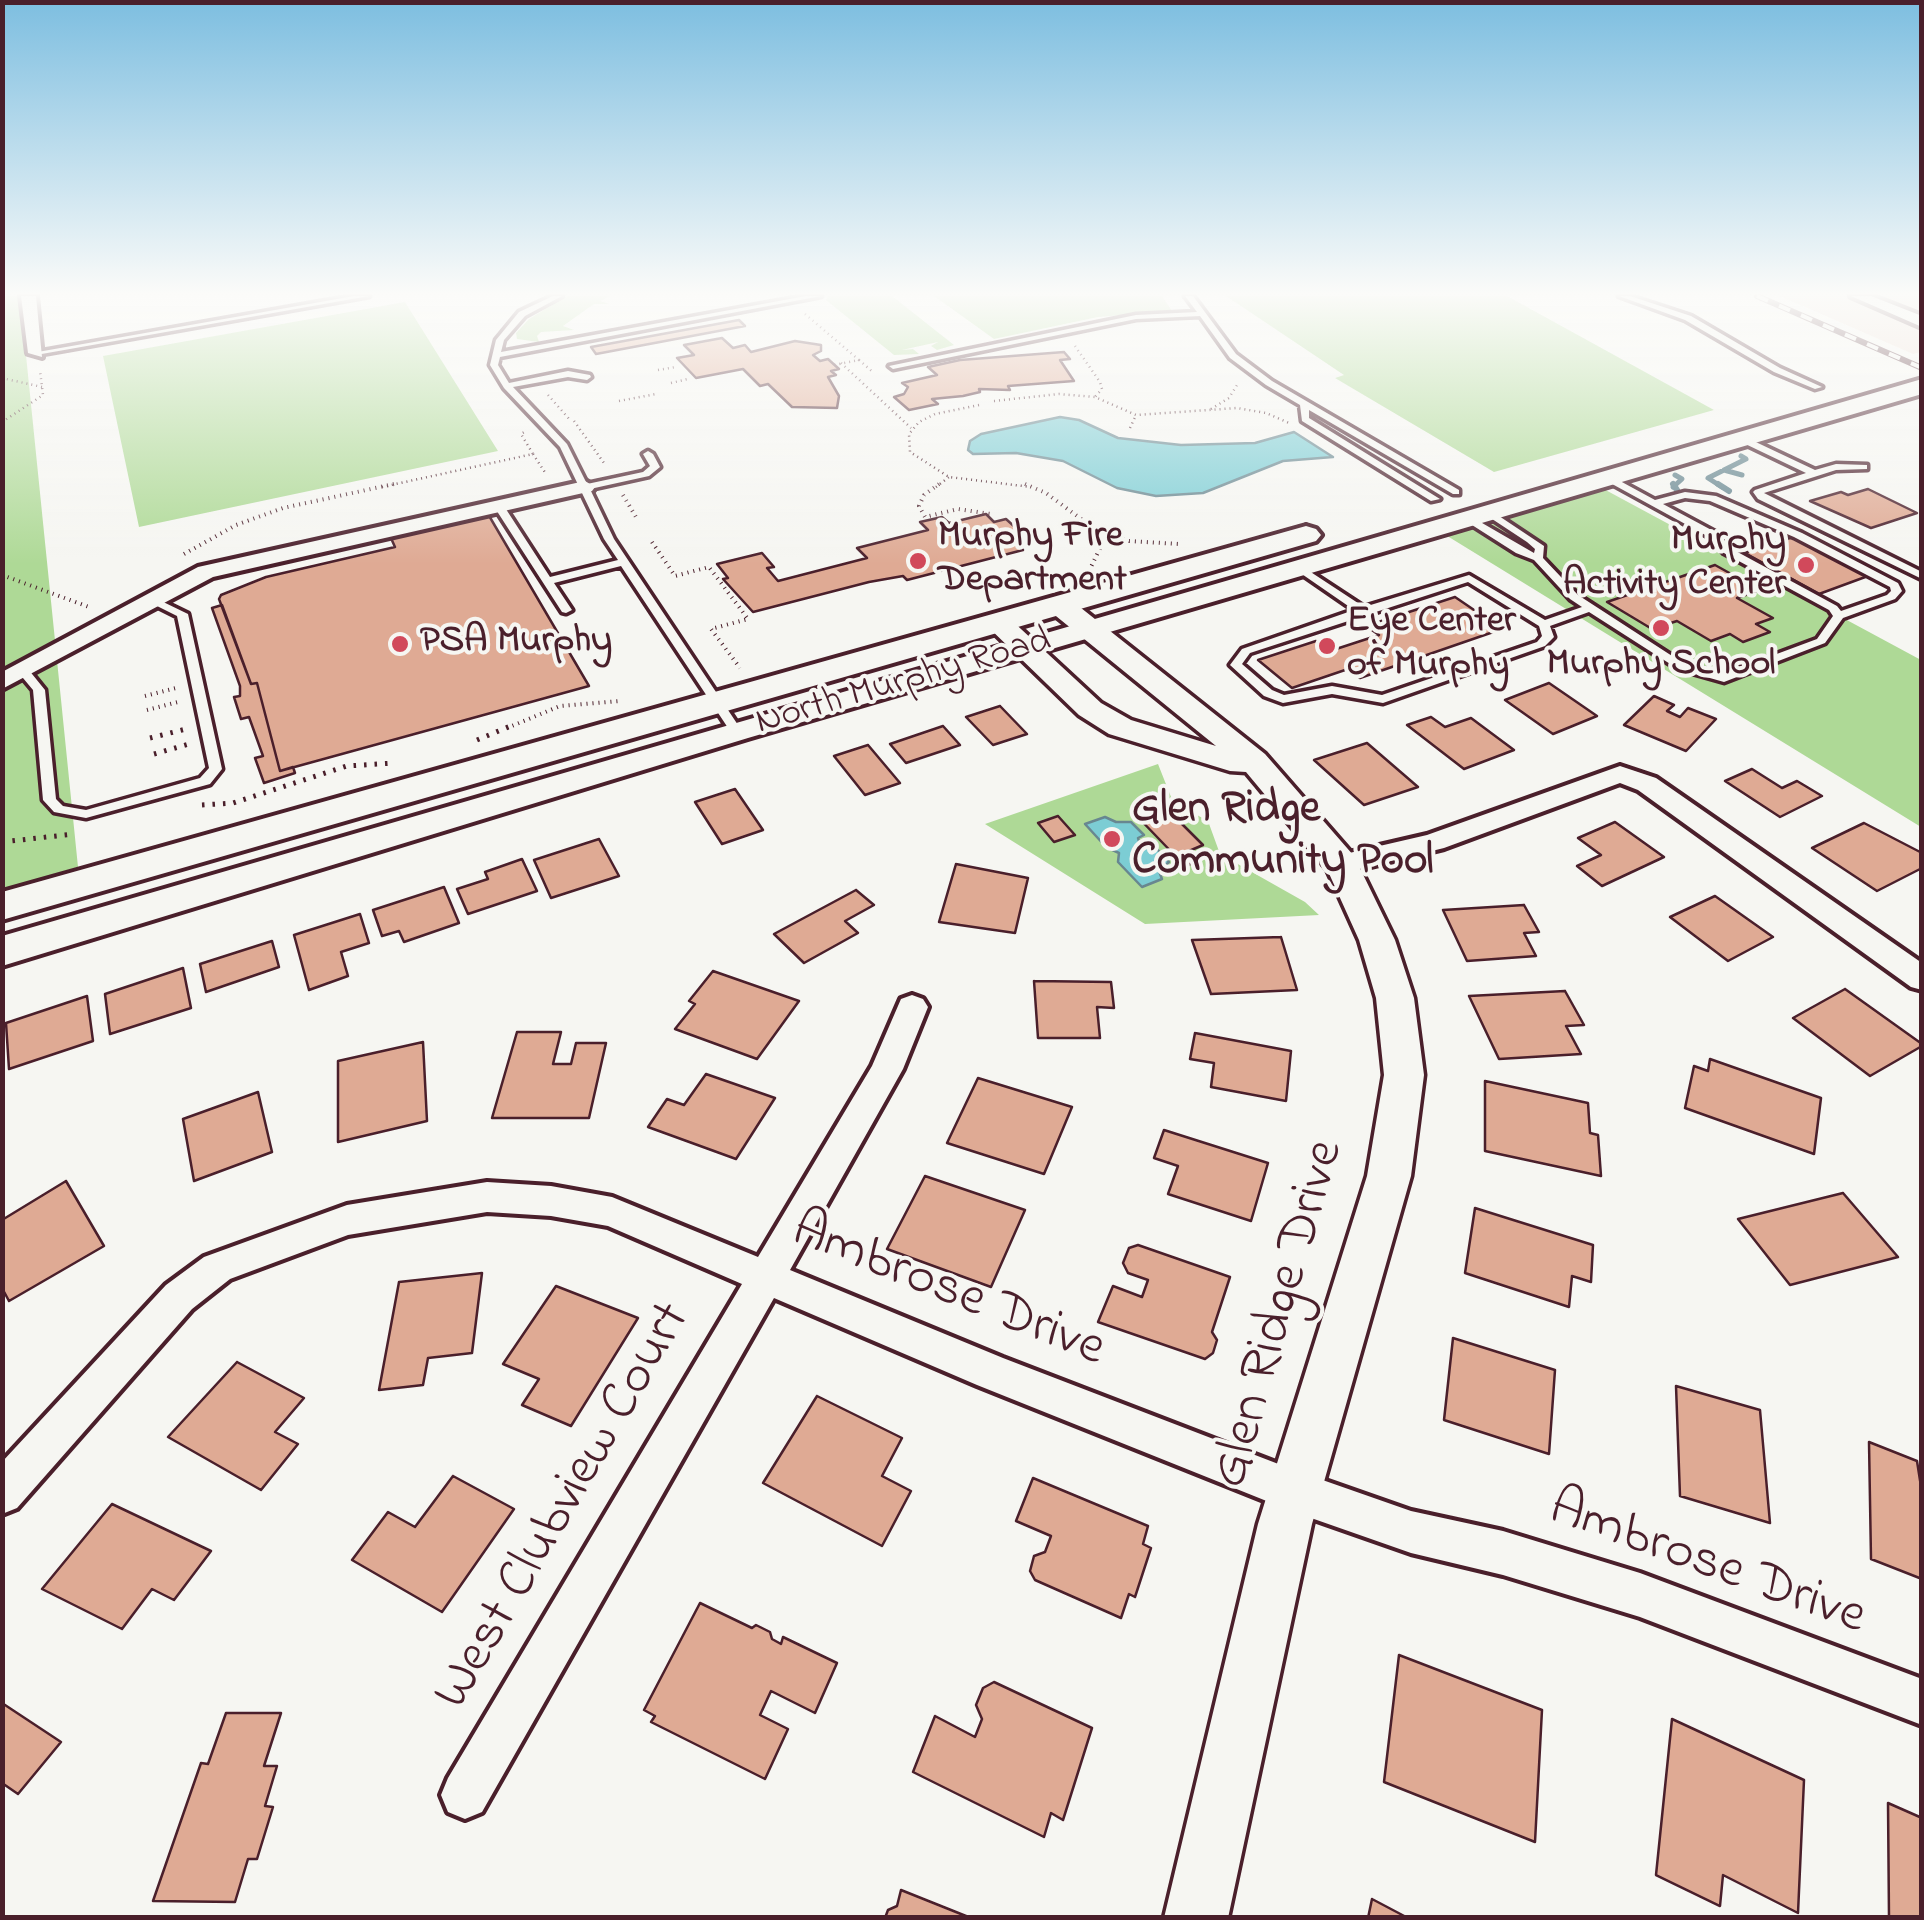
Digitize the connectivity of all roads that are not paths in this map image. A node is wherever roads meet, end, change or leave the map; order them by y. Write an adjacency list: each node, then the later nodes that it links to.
1 (507, 386): 13 (lane)
2 (1276, 386): 6 (lane)
3 (1822, 386): 5 (main road)
4 (1922, 386): 7 (main road, North Murphy Road)
5 (1780, 398)
6 (1304, 405): 17 (lane); 17 (lane)
7 (1740, 438): 10 (lane); 11 (main road, North Murphy Road)
8 (648, 454): 13 (lane)
9 (1864, 467): 10 (lane)
10 (1814, 473): 14 (lane)
11 (1606, 477): 15 (lane); 17 (main road, North Murphy Road)
12 (1494, 481): 17 (main road, North Murphy Road)
13 (585, 488): 16 (street); 20 (lane)
14 (1761, 498): 18 (lane); 23 (lane)
15 (1654, 503): 18 (lane); 29 (lane)
16 (498, 504): 22 (lane); 24 (street)
17 (1461, 505): 19 (lane); 19 (lane); 21 (main road, North Murphy Road); 25 (main road, North Murphy Road)
18 (1730, 506): 23 (lane)
19 (1538, 558): 26 (lane)
20 (624, 562): 22 (lane); 36 (lane)
21 (1300, 568): 28 (lane); 32 (main road, North Murphy Road)
22 (547, 581): 27 (lane)
23 (1894, 585): 29 (lane)
24 (155, 601): 34 (street); 34 (lane)
25 (1061, 606): 30 (main road, North Murphy Road); 32 (street, Glen Ridge Drive)
26 (1590, 608): 29 (lane); 31 (lane)
27 (566, 610)
28 (1363, 611): 31 (lane); 31 (lane)
29 (1839, 616)
30 (998, 623): 33 (street, Glen Ridge Drive); 36 (main road, North Murphy Road)
31 (1544, 624)
32 (1088, 632): 33 (main road, North Murphy Road); 37 (street, Glen Ridge Drive)
33 (1025, 650): 36 (main road, North Murphy Road); 37 (street, Glen Ridge Drive)
34 (24, 672): 35 (street)
35 (2, 682)
36 (726, 717): 39 (main road, North Murphy Road); 40 (main road, North Murphy Road)
37 (1267, 775): 38 (street, Glen Ridge Drive)
38 (1342, 864): 41 (street); 44 (street, Glen Ridge Drive)
39 (2, 906)
40 (2, 951)
41 (1922, 979)
42 (912, 1006): 43 (street, West Clubview Court)
43 (766, 1280): 44 (street, Ambrose Drive); 45 (street, Ambrose Drive); 47 (street, West Clubview Court)
44 (1294, 1490): 46 (street, Ambrose Drive); 48 (street, Glen Ridge Drive)
45 (2, 1493)
46 (1922, 1702)
47 (465, 1795)
48 (1196, 1918)

